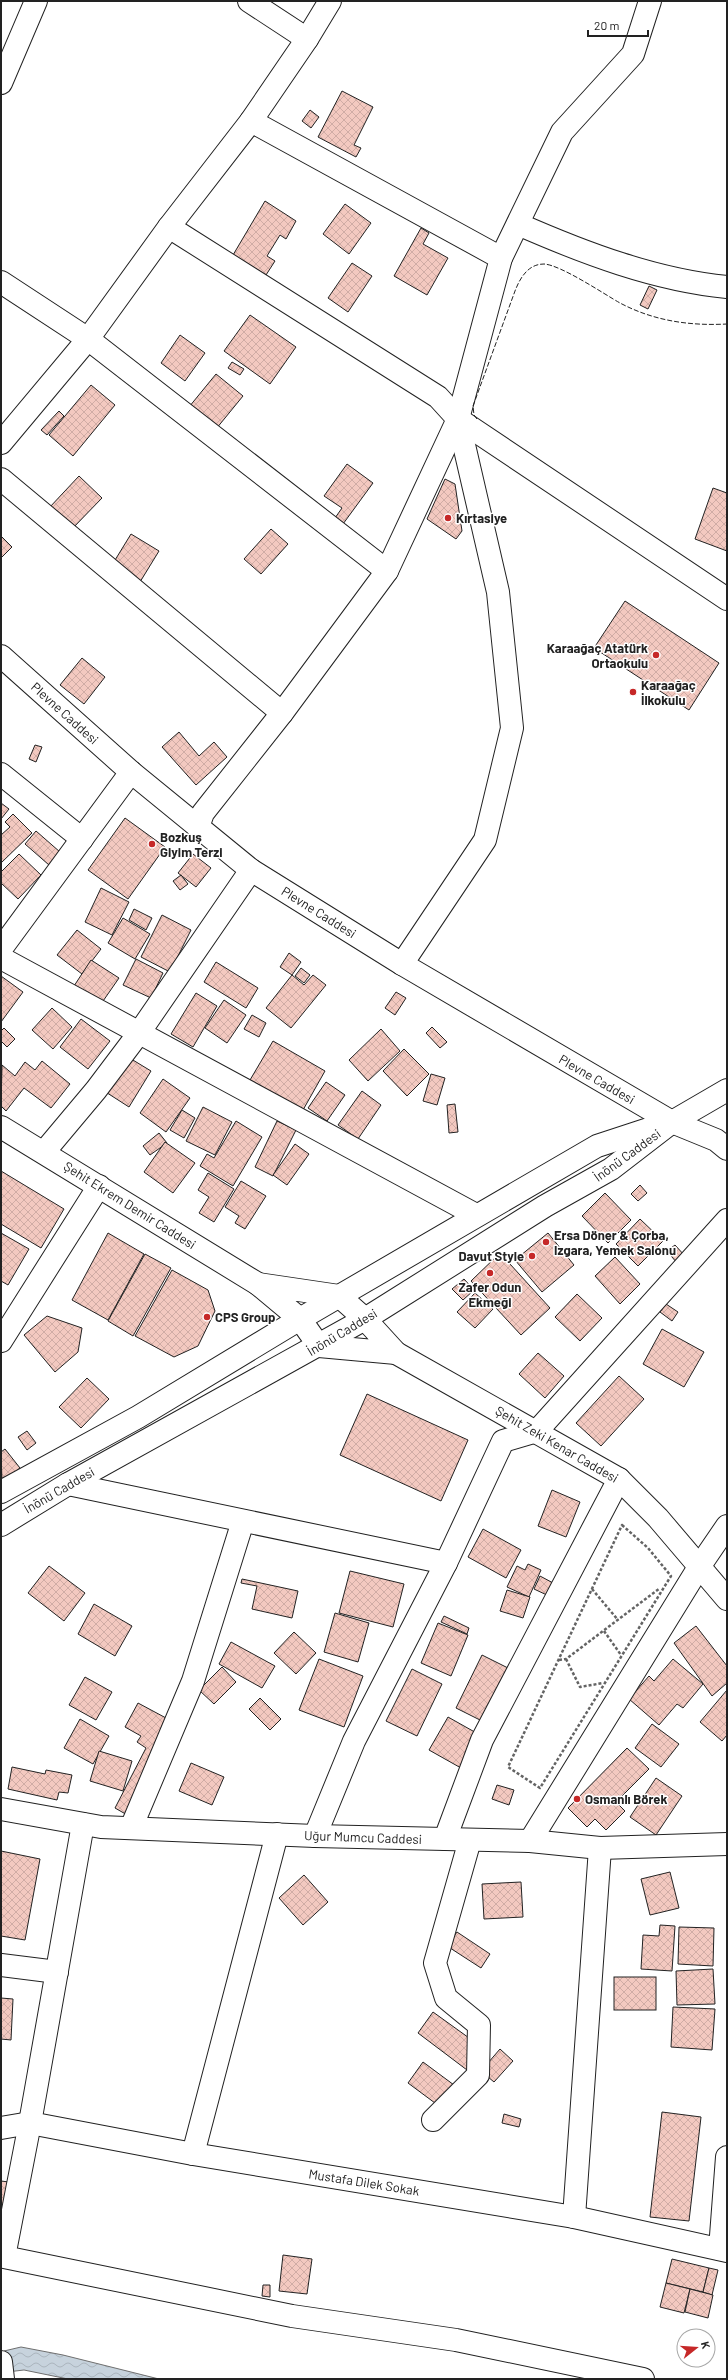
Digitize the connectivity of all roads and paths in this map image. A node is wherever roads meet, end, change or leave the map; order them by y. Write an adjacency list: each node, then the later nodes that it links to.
1 (36, 1): 6 (street)
2 (249, 1): 5 (street)
3 (330, 1): 5 (street)
4 (650, 1): 8 (street)
5 (307, 39): 7 (street)
6 (1, 83)
7 (251, 121): 9 (street); 10 (street)
8 (518, 224): 10 (street); 12 (street)
9 (169, 227): 13 (street); 14 (street)
10 (502, 258): 14 (street)
11 (1, 282): 13 (street)
12 (727, 287)
13 (88, 339): 15 (street); 17 (street)
14 (458, 418): 17 (street); 18 (street); 28 (street)
15 (1, 443)
16 (1, 479): 20 (street)
17 (387, 571): 20 (street)
18 (727, 599)
19 (1, 656): 21 (street, Plevne Caddesi)
20 (282, 714): 23 (street)
21 (131, 772): 23 (street, Plevne Caddesi); 24 (street)
22 (1, 774): 24 (street)
23 (198, 827): 25 (street, Plevne Caddesi)
24 (82, 839): 26 (street)
25 (251, 870): 28 (street, Plevne Caddesi); 29 (street)
26 (1, 949)
27 (1, 958): 29 (street)
28 (402, 964): 31 (street, Plevne Caddesi)
29 (140, 1033): 34 (street); 36 (street)
30 (727, 1090): 31 (street, İnönü Caddesi)
31 (672, 1122): 33 (street, Plevne Caddesi); 36 (street, İnönü Caddesi); 41 (street, İnönü Caddesi)
32 (1, 1127): 34 (street, Şehit Ekrem Demir Caddesi)
33 (727, 1149)
34 (44, 1152): 35 (street, Şehit Ekrem Demir Caddesi)
35 (99, 1186): 38 (street, Şehit Ekrem Demir Caddesi); 42 (street)
36 (476, 1215): 39 (street, İnönü Caddesi)
37 (727, 1220): 45 (street)
38 (258, 1284): 39 (street); 40 (street, Şehit Ekrem Demir Caddesi)
39 (339, 1296): 40 (street, İnönü Caddesi); 41 (street)
40 (300, 1319): 43 (street, Şehit Ekrem Demir Caddesi); 48 (street, İnönü Caddesi)
41 (365, 1319): 43 (street, İnönü Caddesi); 44 (street)
42 (1, 1341)
43 (319, 1346): 44 (street); 47 (street, İnönü Caddesi)
44 (396, 1353): 45 (street, Şehit Zeki Kenar Caddesi)
45 (537, 1431): 46 (street, Şehit Zeki Kenar Caddesi); 52 (street)
46 (619, 1479): 53 (street, Şehit Zeki Kenar Caddesi); 68 (street)
47 (68, 1484): 49 (street); 50 (street, İnönü Caddesi)
48 (1, 1492)
49 (243, 1521): 52 (street); 65 (street)
50 (1, 1525)
51 (727, 1526): 53 (street)
52 (446, 1563): 67 (street)
53 (699, 1567): 56 (street, Şehit Zeki Kenar Caddesi); 70 (street)
54 (667, 1583): 55 (path); 57 (path); 59 (path)
55 (592, 1589): 57 (path); 61 (path)
56 (725, 1593)
57 (618, 1620): 58 (path)
58 (604, 1630): 59 (path); 60 (path)
59 (622, 1656): 62 (path)
60 (566, 1659): 61 (path); 62 (path)
61 (558, 1660): 62 (path)
62 (605, 1683)
63 (1, 1809): 64 (street, Uğur Mumcu Caddesi)
64 (83, 1824): 65 (street, Uğur Mumcu Caddesi); 74 (street)
65 (131, 1828): 66 (street, Uğur Mumcu Caddesi)
66 (277, 1834): 67 (street, Uğur Mumcu Caddesi); 78 (street)
67 (315, 1836): 68 (street, Uğur Mumcu Caddesi)
68 (444, 1839): 69 (street, Uğur Mumcu Caddesi)
69 (470, 1840): 70 (street, Uğur Mumcu Caddesi); 75 (street)
70 (530, 1841): 72 (street, Uğur Mumcu Caddesi)
71 (727, 1844): 72 (street, Uğur Mumcu Caddesi)
72 (600, 1848): 80 (street)
73 (1, 1965): 74 (street)
74 (57, 1972): 76 (street)
75 (434, 2120)
76 (30, 2123): 77 (street, Mustafa Dilek Sokak); 78 (street, Mustafa Dilek Sokak); 84 (street)
77 (1, 2128)
78 (193, 2154): 80 (street, Mustafa Dilek Sokak)
79 (727, 2157): 81 (street)
80 (574, 2217): 81 (street, Mustafa Dilek Sokak)
81 (723, 2250)
82 (1, 2362): 83 (street)
83 (3, 2379)
84 (643, 2379)

